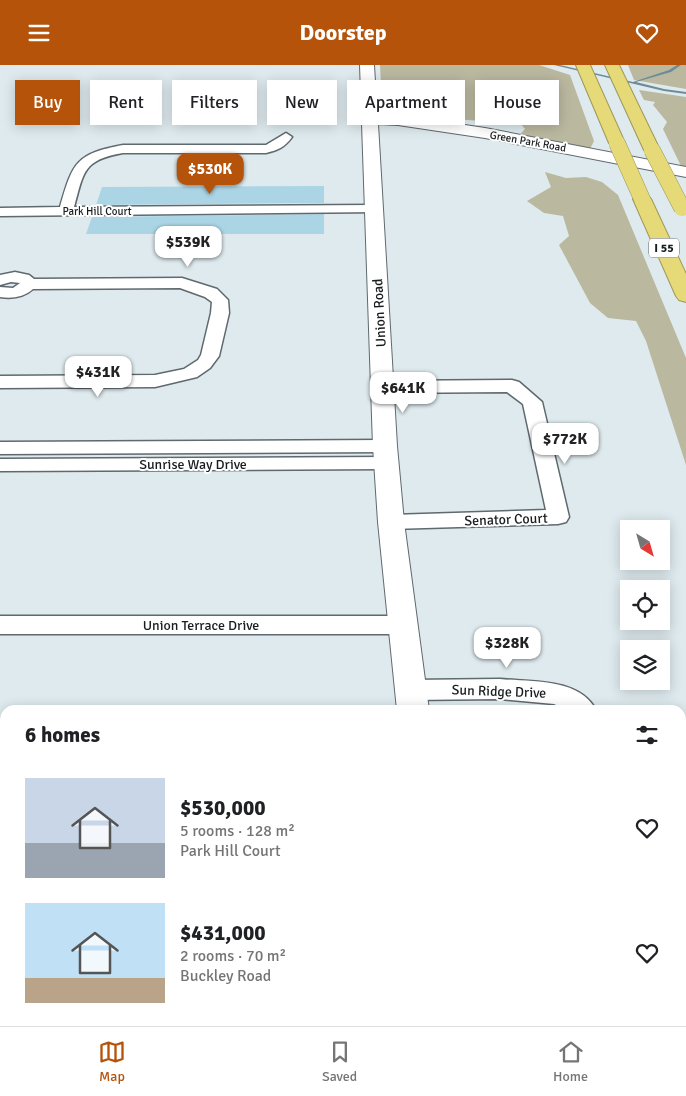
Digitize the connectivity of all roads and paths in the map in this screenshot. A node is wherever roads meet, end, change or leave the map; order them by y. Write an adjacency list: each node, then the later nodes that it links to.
1 (367, 65): 4 (main road, Union Road)
2 (583, 65): 16 (highway, I 55, bridge)
3 (612, 65): 12 (highway, bridge)
4 (368, 80)
5 (370, 125): 9 (main road, Union Road)
6 (431, 125): 8 (main road, Green Park Road)
7 (286, 137): 10 (street)
8 (686, 172)
9 (374, 209): 10 (street, Park Hill Court); 18 (main road, Union Road)
10 (66, 211): 11 (street, Park Hill Court)
11 (0, 212)
12 (684, 212)
13 (0, 280): 14 (street)
14 (28, 284): 15 (street); 17 (street)
15 (0, 292)
16 (686, 296)
17 (0, 382)
18 (382, 387): 20 (main road, Union Road); 22 (street, Senator Court)
19 (0, 448): 20 (street, Sunrise Way Drive)
20 (386, 454): 21 (street, Sunrise Way Drive); 22 (main road, Union Road)
21 (0, 465)
22 (391, 522): 24 (main road, Union Road)
23 (0, 625): 24 (street, Union Terrace Drive)
24 (403, 625): 25 (main road, Union Road)
25 (412, 700): 26 (street, Sun Ridge Drive)
26 (578, 705)

